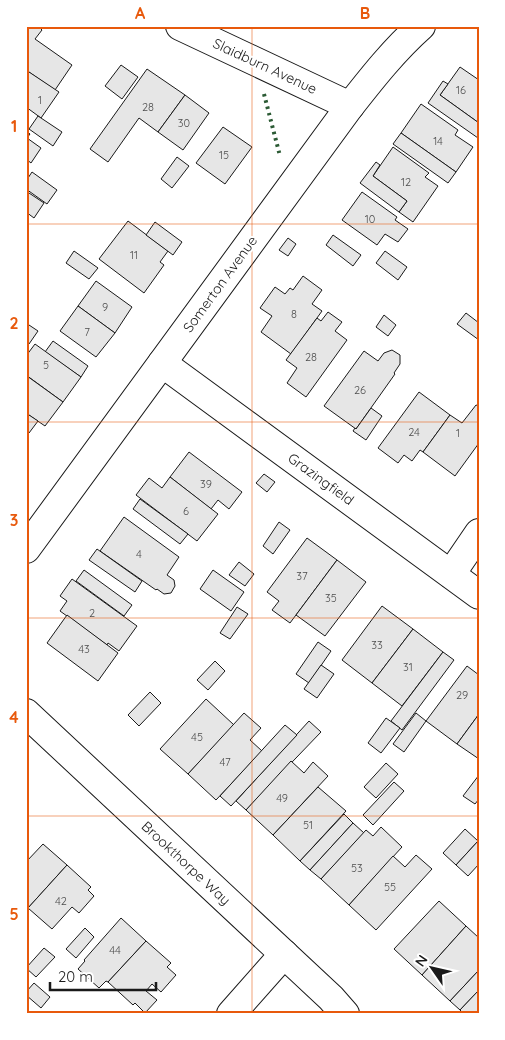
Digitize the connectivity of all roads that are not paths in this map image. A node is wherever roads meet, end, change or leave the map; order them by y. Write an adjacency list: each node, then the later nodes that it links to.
1 (180, 26): 3 (street, Slaidburn Avenue)
2 (421, 26): 3 (street, Somerton Avenue)
3 (350, 106): 4 (street, Somerton Avenue)
4 (162, 364): 6 (street, Somerton Avenue); 7 (street, Grazingfield)
5 (479, 533): 7 (street)
6 (26, 549)
7 (451, 574): 8 (street, Grazingfield)
8 (479, 595)
9 (30, 723): 10 (street, Brookthorpe Way)
10 (284, 954): 11 (street); 12 (street, Brookthorpe Way)
11 (231, 1014)
12 (345, 1014)

